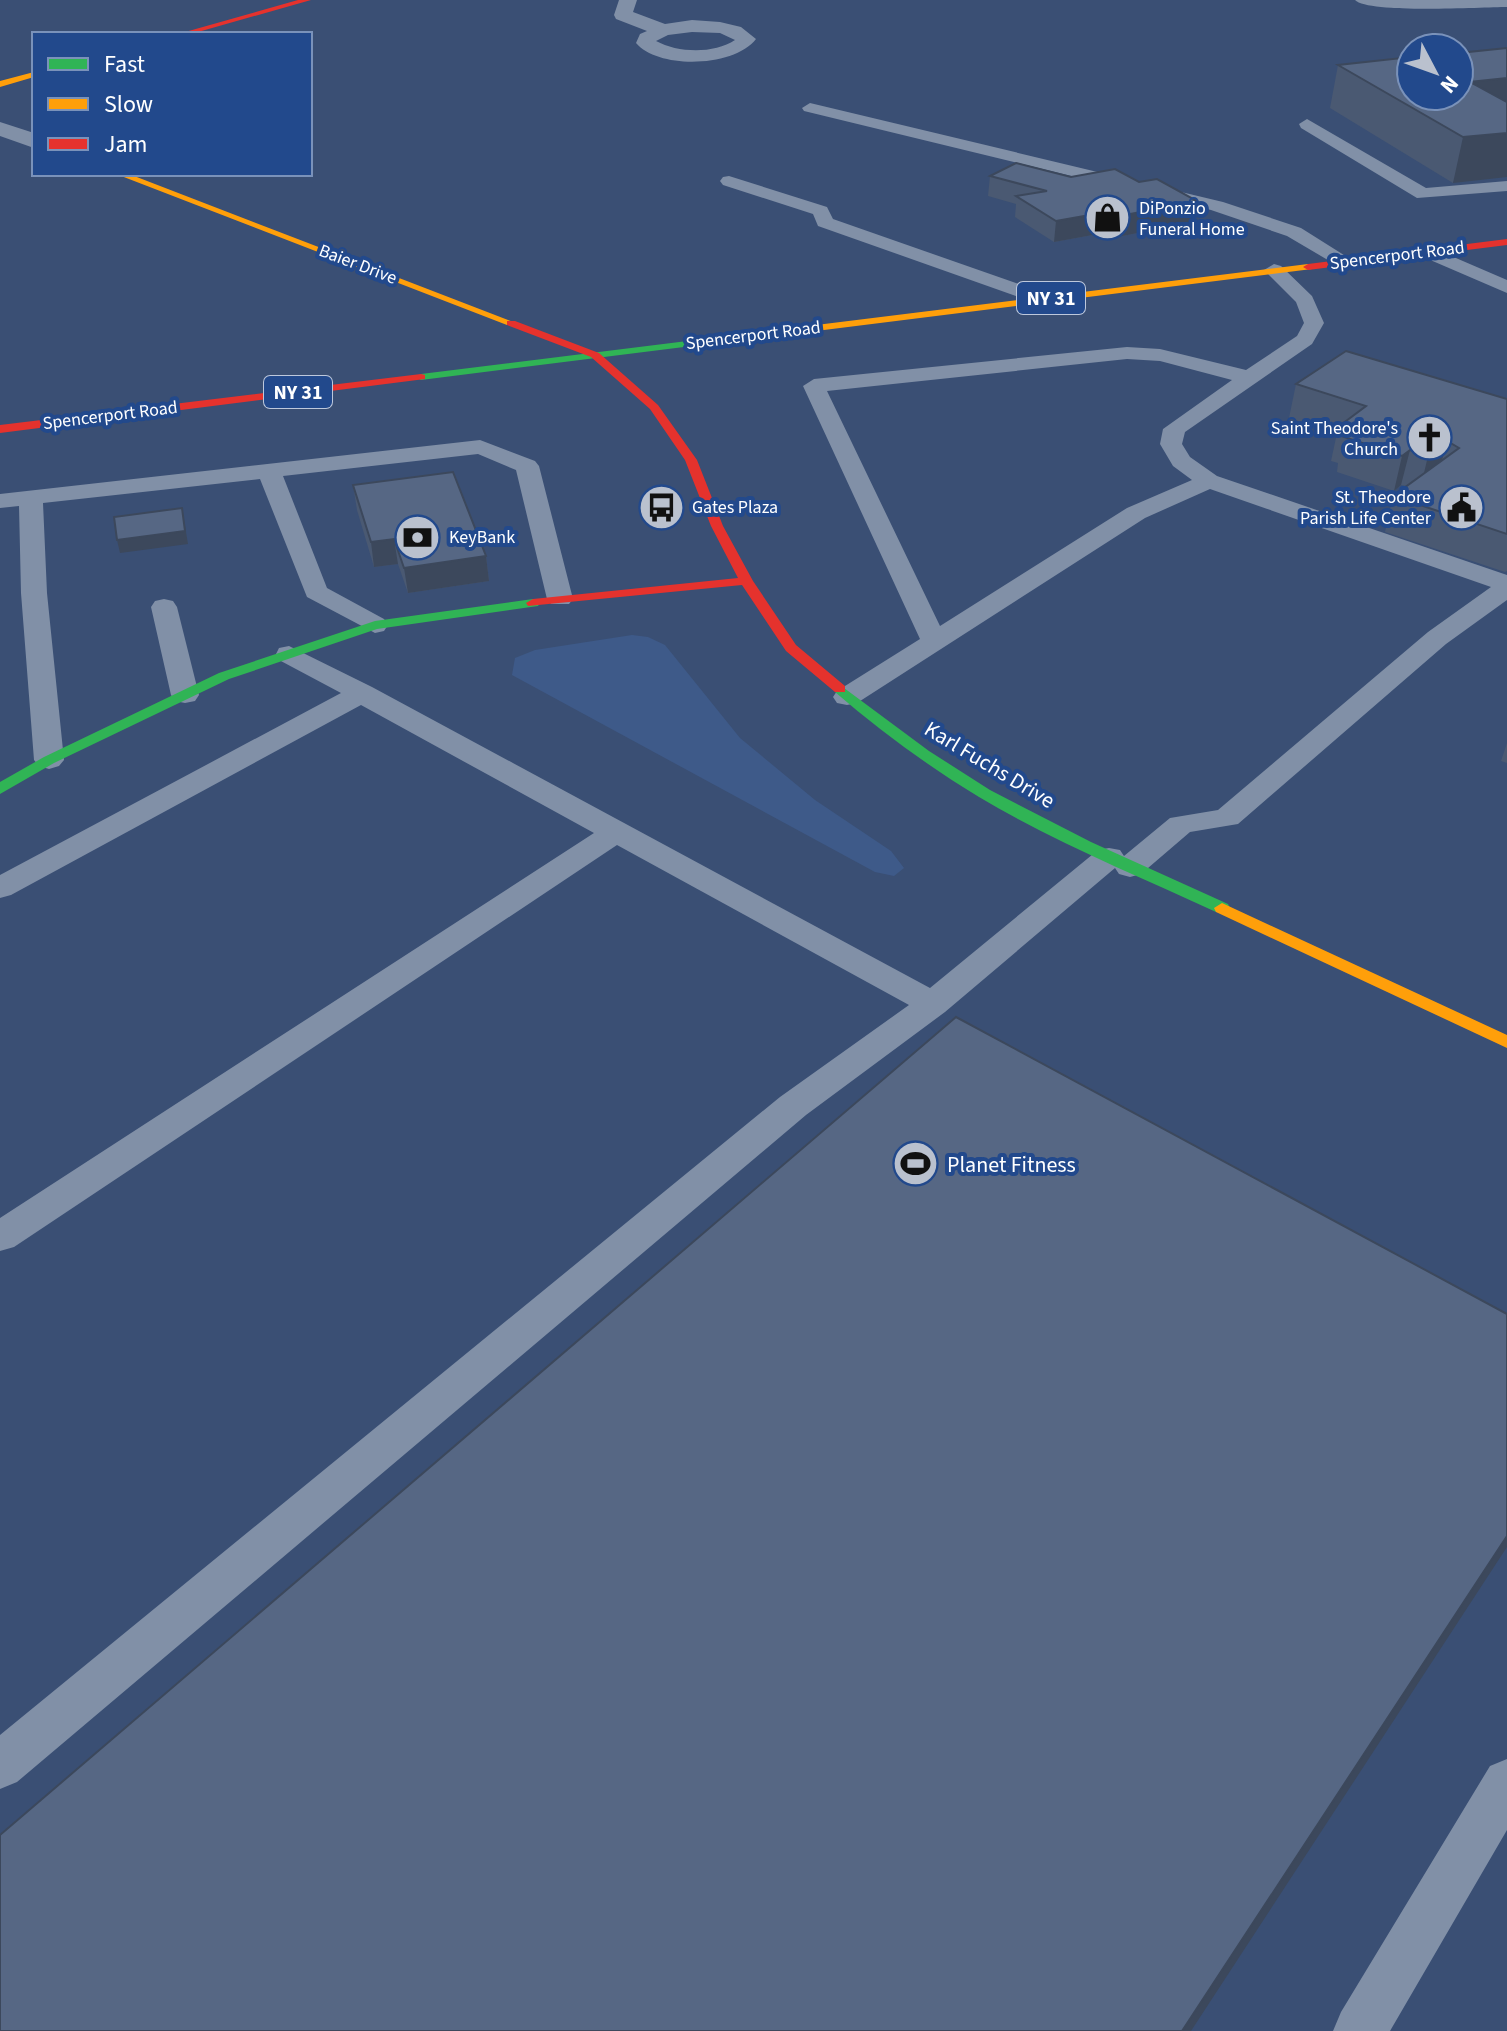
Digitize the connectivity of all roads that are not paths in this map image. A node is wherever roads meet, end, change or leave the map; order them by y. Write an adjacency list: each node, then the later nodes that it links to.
1 (307, 0): 6 (street)
2 (628, 0): 5 (street)
3 (1364, 0): 4 (street)
4 (1507, 1)
5 (663, 30)
6 (189, 32)
7 (32, 75): 8 (street)
8 (0, 84)
9 (810, 108): 18 (lane)
10 (1307, 124): 15 (lane)
11 (0, 128): 12 (street)
12 (32, 140)
13 (126, 176): 22 (street, Baier Drive)
14 (729, 181): 21 (lane)
15 (1507, 186)
16 (1507, 242): 17 (street, Spencerport Road / NY 31)
17 (1428, 252): 18 (street, Spencerport Road / NY 31); 20 (lane)
18 (1345, 262): 19 (street, Spencerport Road / NY 31)
19 (1274, 270): 21 (street, Spencerport Road / NY 31); 23 (lane)
20 (1507, 287)
21 (1043, 299): 22 (street, Spencerport Road / NY 31)
22 (595, 355): 24 (street, Spencerport Road / NY 31); 29 (street, Karl Fuchs Drive)
23 (1250, 378): 26 (lane); 34 (lane)
24 (0, 429)
25 (269, 471): 27 (lane); 31 (lane); 33 (lane)
26 (1209, 481): 30 (lane); 34 (lane)
27 (31, 497): 28 (lane); 39 (lane)
28 (0, 501)
29 (746, 581): 31 (street); 38 (street, Karl Fuchs Drive)
30 (1507, 586): 42 (lane)
31 (560, 599): 33 (street)
32 (164, 607): 37 (lane)
33 (375, 625): 35 (street)
34 (934, 641): 38 (lane)
35 (289, 654): 36 (lane); 37 (street)
36 (362, 693): 41 (lane); 43 (lane)
37 (185, 695): 39 (street)
38 (847, 697): 42 (street, Karl Fuchs Drive)
39 (49, 760): 40 (street)
40 (0, 789)
41 (616, 832): 44 (lane); 46 (lane)
42 (1120, 862): 44 (lane); 45 (street, Karl Fuchs Drive)
43 (0, 888)
44 (933, 1004): 47 (lane)
45 (1507, 1042)
46 (0, 1237)
47 (4, 1754)
48 (1507, 1783): 49 (lane)
49 (1360, 2031)

